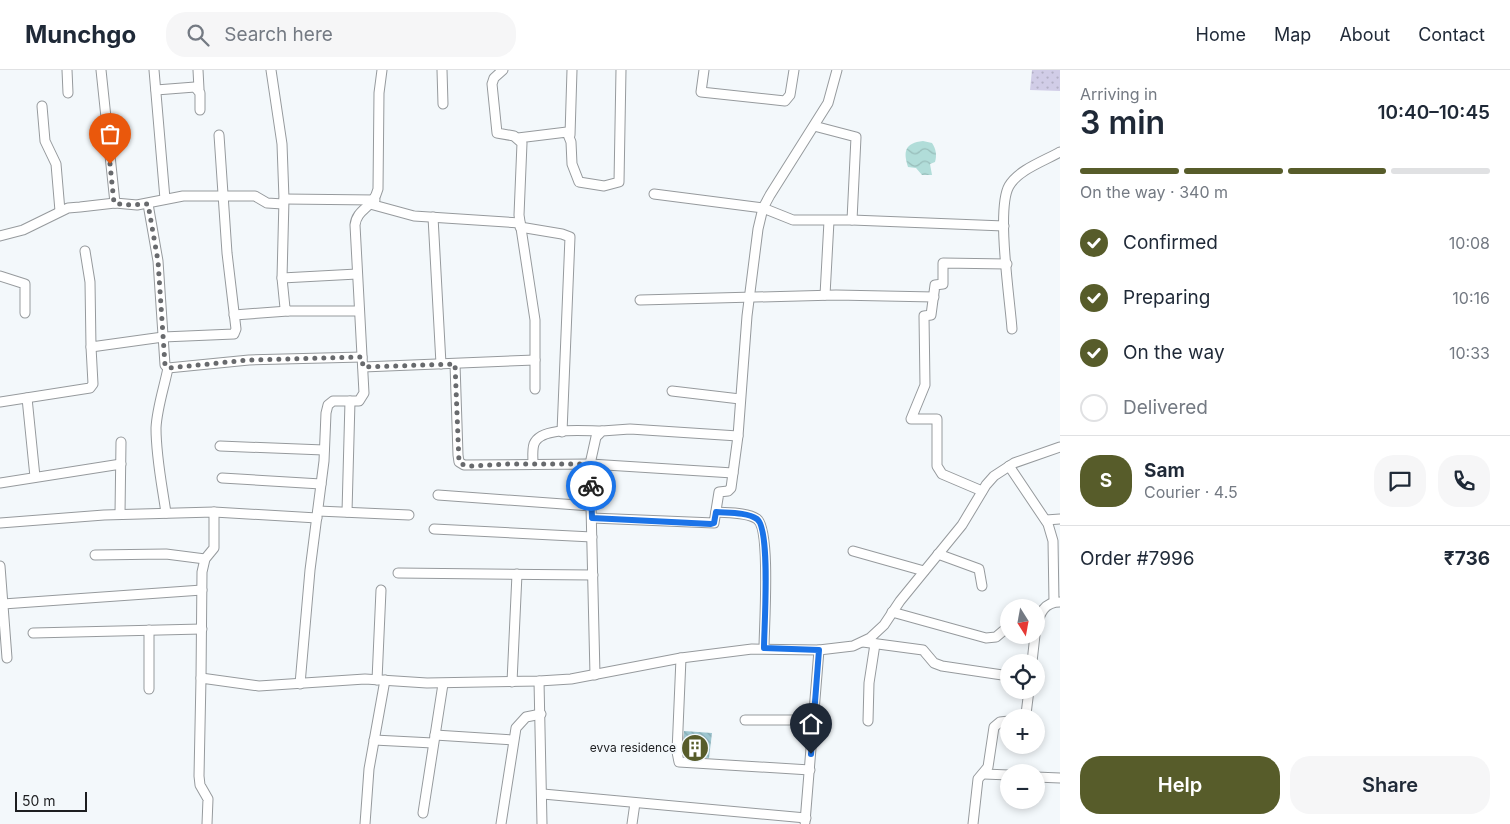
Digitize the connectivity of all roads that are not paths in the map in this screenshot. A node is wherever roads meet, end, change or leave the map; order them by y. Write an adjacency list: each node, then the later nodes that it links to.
1 (67, 70): 16 (street)
2 (101, 70): 30 (street)
3 (154, 70): 15 (street)
4 (198, 70): 14 (street)
5 (271, 70): 28 (street)
6 (382, 70): 29 (street)
7 (442, 70): 17 (street)
8 (503, 70): 23 (street)
9 (572, 70): 22 (street)
10 (621, 70): 22 (street)
11 (704, 70): 12 (street)
12 (794, 70)
13 (837, 70): 20 (street)
14 (199, 89): 15 (street); 19 (street)
15 (156, 90): 27 (street)
16 (68, 92)
17 (443, 104)
18 (42, 106): 33 (street)
19 (200, 110)
20 (814, 126): 32 (street); 35 (street)
21 (219, 135): 26 (street)
22 (570, 135): 23 (street)
23 (518, 138): 37 (street)
24 (1060, 152): 38 (street)
25 (654, 194): 32 (street)
26 (223, 196): 27 (street); 28 (street); 52 (street)
27 (165, 199): 31 (street)
28 (284, 201): 29 (street); 44 (street)
29 (372, 202): 34 (street); 42 (street)
30 (114, 203): 31 (street); 33 (street)
31 (148, 204): 54 (street)
32 (763, 208): 36 (street); 46 (street)
33 (60, 212): 39 (street)
34 (433, 217): 37 (street); 58 (street)
35 (852, 220): 36 (street); 38 (street)
36 (829, 221): 45 (street)
37 (520, 225): 57 (street); 69 (street)
38 (1004, 226): 41 (street)
39 (0, 236)
40 (85, 251): 55 (street)
41 (1007, 264): 47 (street); 53 (street)
42 (356, 274): 44 (street); 50 (street)
43 (0, 276): 51 (street)
44 (282, 278): 49 (street)
45 (824, 295): 46 (street); 47 (street)
46 (749, 297): 48 (street); 65 (street)
47 (934, 297): 84 (street)
48 (640, 300)
49 (288, 311): 50 (street); 52 (street)
50 (359, 311): 56 (street)
51 (24, 313)
52 (234, 315): 54 (street)
53 (1012, 329)
54 (163, 337): 55 (street); 61 (street)
55 (91, 347): 64 (street)
56 (362, 357): 60 (street); 61 (street)
57 (535, 360): 59 (street); 62 (street)
58 (441, 364): 59 (street); 60 (street)
59 (455, 364): 76 (street)
60 (363, 367): 66 (street)
61 (168, 368): 90 (street)
62 (535, 389)
63 (672, 392): 65 (street)
64 (27, 398): 67 (street); 80 (street)
65 (740, 399): 70 (street)
66 (350, 401): 74 (street); 88 (street)
67 (0, 402)
68 (602, 431): 69 (street); 70 (street); 77 (street)
69 (562, 432): 76 (street)
70 (738, 436): 79 (street)
71 (121, 442): 75 (street)
72 (220, 446): 74 (street)
73 (1060, 447): 78 (street)
74 (324, 450): 83 (street)
75 (120, 464): 80 (street); 91 (street)
76 (533, 464): 77 (street)
77 (590, 464): 79 (street); 86 (street)
78 (1009, 466): 84 (street); 96 (street)
79 (733, 473): 89 (street)
80 (34, 477): 82 (street)
81 (222, 478): 83 (street)
82 (0, 483)
83 (321, 484): 92 (street)
84 (982, 492): 101 (street)
85 (438, 495): 86 (street)
86 (591, 506): 94 (street)
87 (214, 512): 90 (street); 92 (street); 103 (street)
88 (347, 512): 92 (street); 93 (street)
89 (716, 512): 94 (street); 122 (street)
90 (166, 513): 91 (street)
91 (120, 514): 97 (street)
92 (318, 514): 132 (street)
93 (409, 515)
94 (592, 518): 99 (street)
95 (1060, 518): 96 (street)
96 (1046, 520): 112 (street)
97 (0, 523)
98 (434, 529): 99 (street)
99 (592, 537): 108 (street)
100 (854, 551): 105 (street)
101 (938, 554): 105 (street); 109 (street)
102 (96, 555): 103 (street)
103 (205, 559): 110 (street)
104 (0, 566): 113 (street)
105 (924, 571): 115 (street)
106 (398, 573): 107 (street)
107 (517, 574): 108 (street); 131 (street)
108 (593, 575): 126 (street)
109 (982, 586)
110 (202, 590): 113 (street); 117 (street)
111 (382, 590): 129 (street)
112 (1057, 602): 114 (street)
113 (3, 604): 124 (street)
114 (1045, 606)
115 (892, 612): 119 (street); 120 (street)
116 (149, 630): 117 (street); 118 (street); 134 (street)
117 (202, 630): 128 (street)
118 (33, 632)
119 (1000, 634)
120 (863, 642): 121 (street); 123 (street)
121 (875, 644): 127 (street); 138 (street)
122 (764, 648): 123 (street); 125 (street)
123 (819, 650): 137 (street)
124 (7, 658)
125 (681, 658): 126 (street); 143 (street)
126 (595, 675): 130 (street)
127 (1000, 675)
128 (201, 678): 132 (street); 153 (street)
129 (381, 680): 132 (street); 133 (street); 141 (street)
130 (539, 681): 131 (street); 135 (street)
131 (512, 682): 133 (street)
132 (300, 684)
133 (443, 684): 140 (street)
134 (149, 690)
135 (541, 714): 142 (street); 148 (street)
136 (746, 720): 137 (street)
137 (813, 720): 143 (street)
138 (868, 721)
139 (1000, 722): 144 (street)
140 (434, 739): 141 (street); 142 (street); 150 (street)
141 (374, 740): 154 (street)
142 (513, 740): 155 (street)
143 (810, 770): 152 (street)
144 (984, 774): 145 (street); 158 (street)
145 (1000, 775)
146 (1045, 777): 147 (street)
147 (1060, 778)
148 (542, 794): 149 (street); 156 (street)
149 (635, 803): 151 (street); 157 (street)
150 (423, 814)
151 (752, 819): 152 (street)
152 (805, 821)
153 (207, 824)
154 (365, 824)
155 (501, 824)
156 (542, 824)
157 (632, 824)
158 (973, 824)

